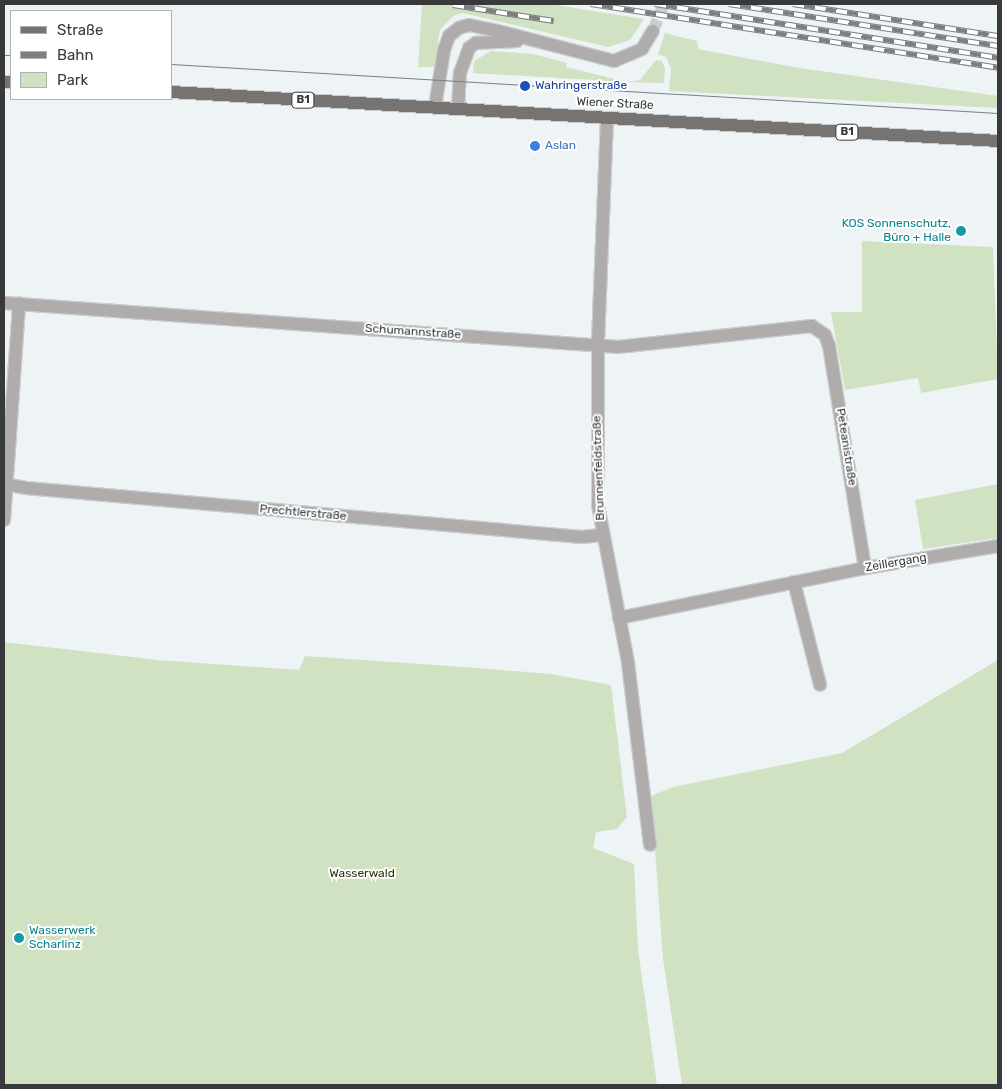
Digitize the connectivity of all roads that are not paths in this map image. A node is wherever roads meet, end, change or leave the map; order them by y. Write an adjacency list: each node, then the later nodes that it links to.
1 (653, 32): 2 (street)
2 (528, 41): 4 (street); 5 (street)
3 (172, 92): 4 (main road, Wiener Straße / B1)
4 (435, 107): 5 (main road, Wiener Straße / B1)
5 (458, 109): 6 (main road, Wiener Straße / B1)
6 (607, 118): 7 (main road, Wiener Straße / B1); 11 (street, Brunnenfeldstraße)
7 (998, 141)
8 (4, 303): 9 (street, Schumannstraße)
9 (19, 304): 11 (street, Schumannstraße); 12 (street)
10 (820, 329): 11 (street, Schumannstraße); 16 (street, Peteanistraße)
11 (598, 346): 14 (street, Brunnenfeldstraße)
12 (5, 484): 13 (street); 14 (street, Prechtlerstraße)
13 (4, 520)
14 (602, 535): 18 (street, Brunnenfeldstraße)
15 (998, 546): 16 (street, Zeillergang)
16 (865, 568): 17 (street, Zeillergang)
17 (794, 582): 18 (street, Zeillergang); 19 (street)
18 (619, 618): 20 (street, Brunnenfeldstraße)
19 (820, 685)
20 (650, 845)

